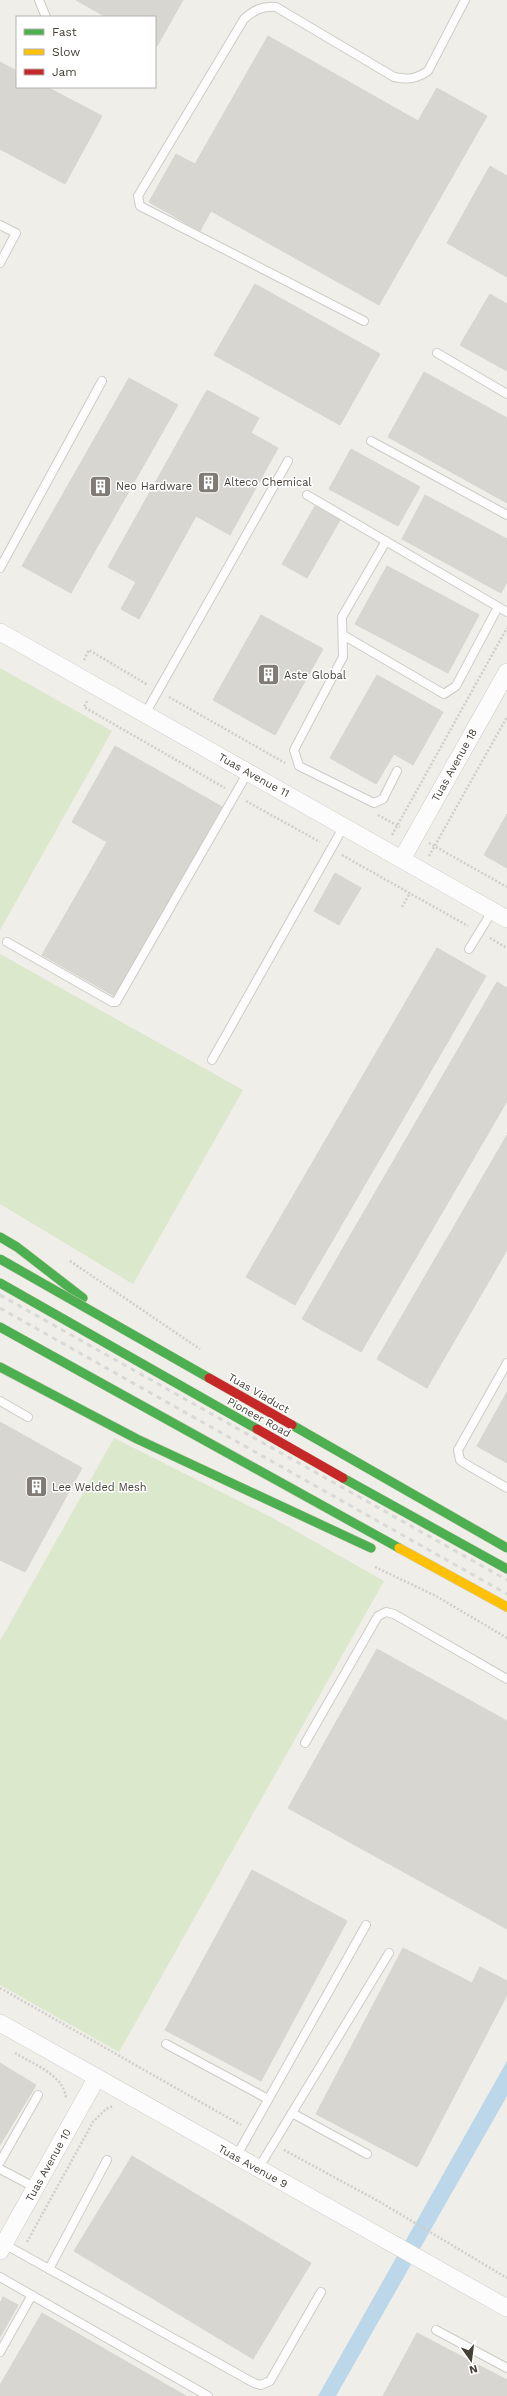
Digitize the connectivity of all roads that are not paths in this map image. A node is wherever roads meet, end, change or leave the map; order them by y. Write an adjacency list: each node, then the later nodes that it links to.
1 (39, 0): 3 (lane)
2 (465, 0): 6 (lane)
3 (46, 16)
4 (0, 225): 5 (lane)
5 (0, 263)
6 (364, 321)
7 (437, 353): 9 (lane)
8 (102, 381): 15 (lane)
9 (507, 394)
10 (371, 441): 13 (lane)
11 (288, 461): 21 (lane)
12 (307, 495): 14 (lane)
13 (507, 515)
14 (386, 541): 16 (lane); 19 (lane)
15 (0, 568)
16 (498, 607): 17 (lane); 19 (lane)
17 (507, 612)
18 (0, 632): 21 (street, Tuas Avenue 11)
19 (343, 635): 22 (lane)
20 (507, 672): 25 (street, Tuas Avenue 18)
21 (145, 714): 23 (street, Tuas Avenue 11)
22 (396, 771)
23 (248, 772): 24 (street, Tuas Avenue 11); 27 (lane)
24 (344, 826): 25 (street, Tuas Avenue 11); 29 (lane)
25 (402, 859): 26 (street, Tuas Avenue 11)
26 (500, 915): 28 (lane)
27 (7, 942)
28 (469, 949)
29 (212, 1060)
30 (0, 1238): 36 (main road)
31 (0, 1259): 40 (main road, Tuas Viaduct, bridge)
32 (0, 1283): 36 (main road, Pioneer Road)
33 (0, 1327): 43 (main road)
34 (507, 1363): 39 (lane)
35 (0, 1367): 41 (main road)
36 (193, 1394): 42 (main road, Pioneer Road)
37 (0, 1401): 38 (lane)
38 (28, 1417)
39 (507, 1488)
40 (507, 1548)
41 (383, 1553)
42 (507, 1568)
43 (507, 1608)
44 (507, 1679): 45 (lane)
45 (306, 1743)
46 (366, 1925): 52 (lane)
47 (389, 1953): 53 (lane)
48 (0, 2023): 50 (street, Tuas Avenue 9)
49 (166, 2044): 52 (lane)
50 (96, 2079): 55 (street, Tuas Avenue 9); 60 (street, Tuas Avenue 10)
51 (38, 2095): 57 (lane)
52 (268, 2099): 55 (lane)
53 (292, 2113): 54 (lane); 59 (lane)
54 (367, 2154)
55 (236, 2157): 59 (street, Tuas Avenue 9)
56 (107, 2160): 62 (lane)
57 (0, 2162)
58 (0, 2169): 60 (lane)
59 (258, 2169): 66 (street, Tuas Avenue 9)
60 (36, 2188): 61 (street, Tuas Avenue 10)
61 (2, 2247): 62 (lane)
62 (49, 2269): 64 (lane)
63 (0, 2277): 65 (lane)
64 (321, 2292)
65 (32, 2295): 68 (lane); 70 (lane)
66 (507, 2308)
67 (436, 2330): 69 (lane)
68 (0, 2352)
69 (507, 2368)
70 (208, 2396)

